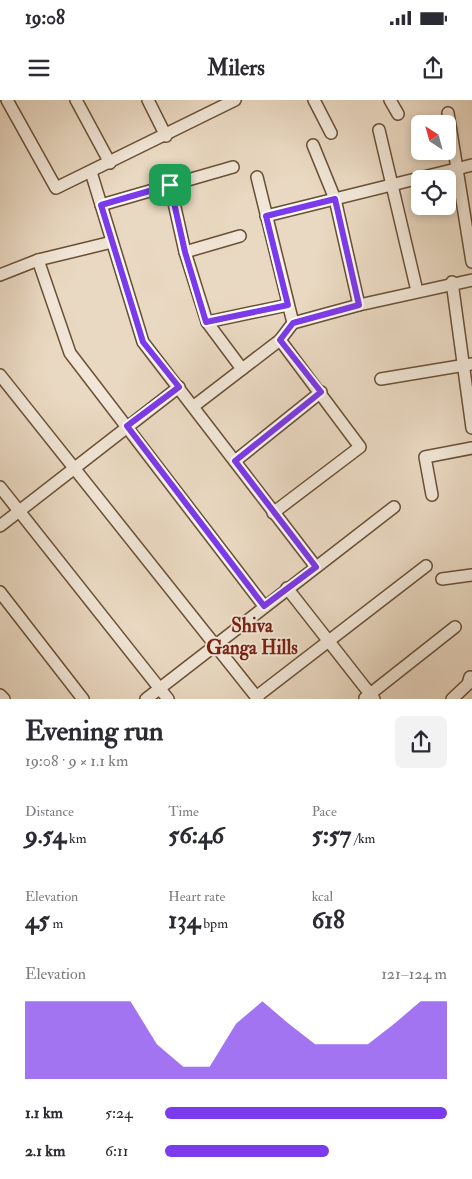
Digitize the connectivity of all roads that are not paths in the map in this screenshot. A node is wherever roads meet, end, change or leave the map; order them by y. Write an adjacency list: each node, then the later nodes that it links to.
1 (7, 100): 17 (street)
2 (76, 100): 13 (street)
3 (148, 100): 11 (street)
4 (235, 100): 11 (street)
5 (314, 100): 10 (street)
6 (390, 100): 8 (street)
7 (448, 113): 16 (street)
8 (398, 114)
9 (379, 130): 20 (street)
10 (331, 133)
11 (166, 136): 13 (street)
12 (313, 145): 21 (street)
13 (110, 163): 17 (street)
14 (472, 166): 16 (street)
15 (232, 167): 19 (street)
16 (458, 169): 20 (street); 24 (street)
17 (91, 172): 22 (street)
18 (257, 178): 23 (street)
19 (170, 185): 22 (street); 27 (street)
20 (393, 185): 21 (street); 33 (street)
21 (335, 199): 23 (street); 35 (street)
22 (101, 205): 26 (street)
23 (266, 216): 34 (street)
24 (469, 229): 29 (street)
25 (240, 236): 27 (street)
26 (112, 242): 28 (street); 43 (street)
27 (185, 252): 36 (street)
28 (38, 260): 30 (street); 46 (street)
29 (472, 262)
30 (0, 275)
31 (472, 280): 32 (street)
32 (452, 282): 33 (street); 39 (street)
33 (417, 291): 35 (street)
34 (288, 305): 36 (street); 37 (street)
35 (359, 305): 37 (street)
36 (206, 322): 40 (street)
37 (293, 323): 38 (street)
38 (280, 340): 40 (street); 44 (street)
39 (468, 365): 42 (street); 47 (street)
40 (242, 369): 45 (street)
41 (0, 375): 50 (street)
42 (381, 379)
43 (179, 387): 45 (street); 46 (street)
44 (321, 392): 49 (street); 55 (street)
45 (194, 406): 49 (street)
46 (127, 426): 50 (street); 63 (street)
47 (472, 428)
48 (472, 448): 52 (street)
49 (235, 461): 55 (street)
50 (73, 468): 54 (street); 66 (street)
51 (0, 487): 54 (street)
52 (432, 495)
53 (394, 507): 58 (street)
54 (18, 512): 56 (street); 68 (street)
55 (274, 513): 58 (street)
56 (0, 526)
57 (426, 566): 65 (street)
58 (316, 567): 61 (street)
59 (472, 575): 60 (street)
60 (442, 579)
61 (287, 588): 63 (street); 65 (street)
62 (0, 592): 73 (street)
63 (264, 606): 66 (street)
64 (455, 627): 70 (street)
65 (329, 641): 70 (street); 71 (street)
66 (216, 644): 68 (street); 71 (street)
67 (470, 677): 76 (street)
68 (159, 688): 74 (street); 75 (street)
69 (0, 694): 72 (street)
70 (369, 697)
71 (257, 698)
72 (4, 699)
73 (83, 699)
74 (146, 699)
75 (168, 699)
76 (452, 699)

